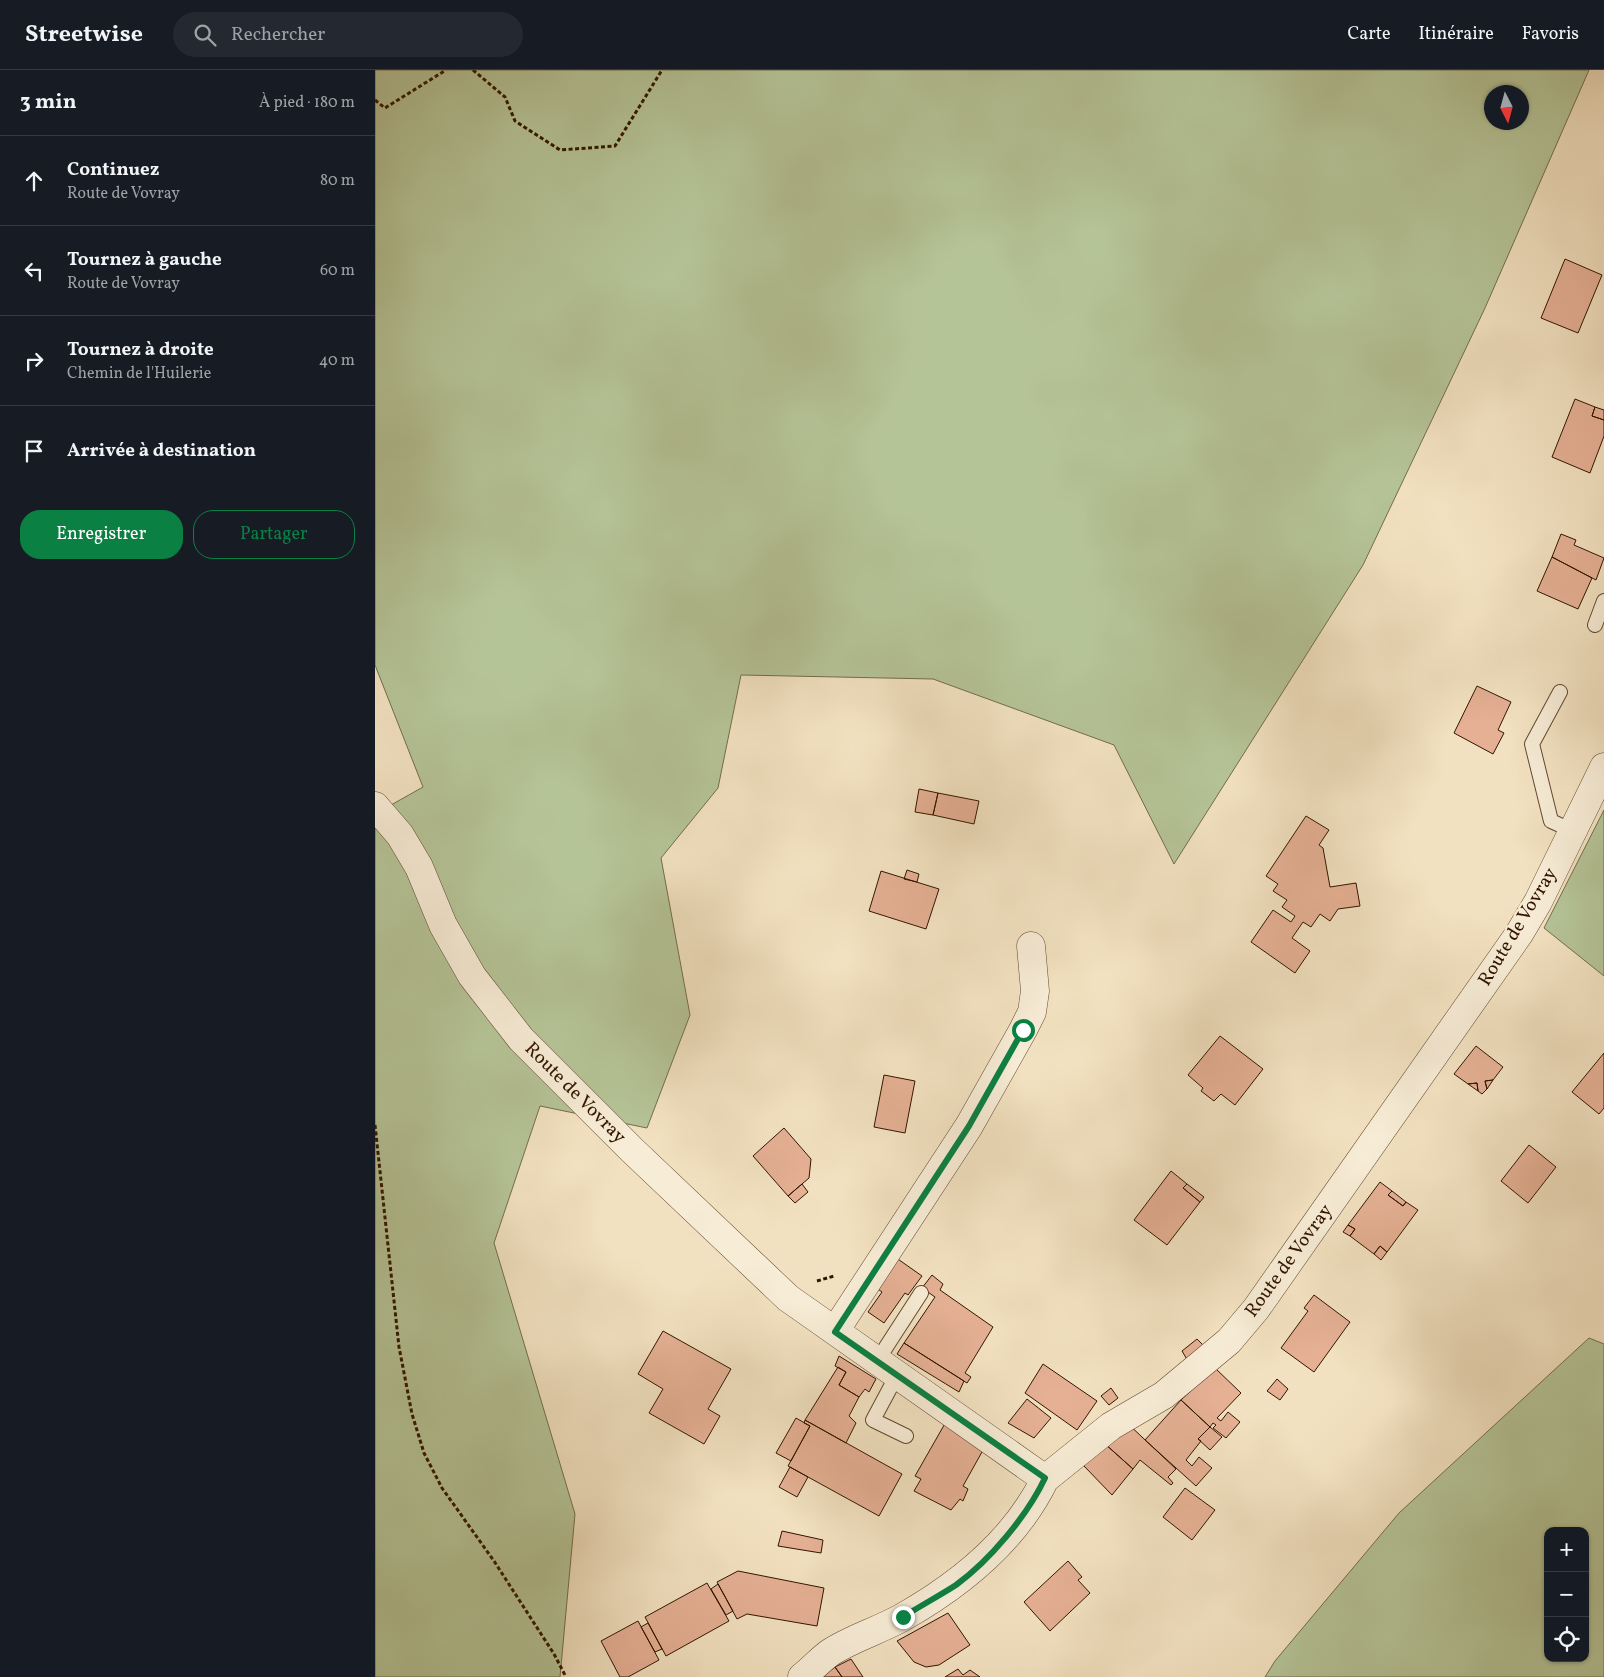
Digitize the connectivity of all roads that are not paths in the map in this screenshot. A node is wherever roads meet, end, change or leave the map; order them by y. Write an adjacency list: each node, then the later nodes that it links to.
1 (1604, 601): 2 (lane)
2 (1595, 625)
3 (1560, 692): 6 (lane)
4 (1604, 767): 6 (street, Route de Vovray)
5 (375, 806): 9 (street, Route de Vovray)
6 (1573, 831): 12 (street, Route de Vovray)
7 (1031, 946): 9 (street)
8 (921, 1294): 10 (lane)
9 (835, 1332): 10 (street, Route de Vovray)
10 (887, 1368): 11 (lane); 12 (street, Route de Vovray)
11 (906, 1436)
12 (1045, 1478): 13 (street)
13 (802, 1677)

